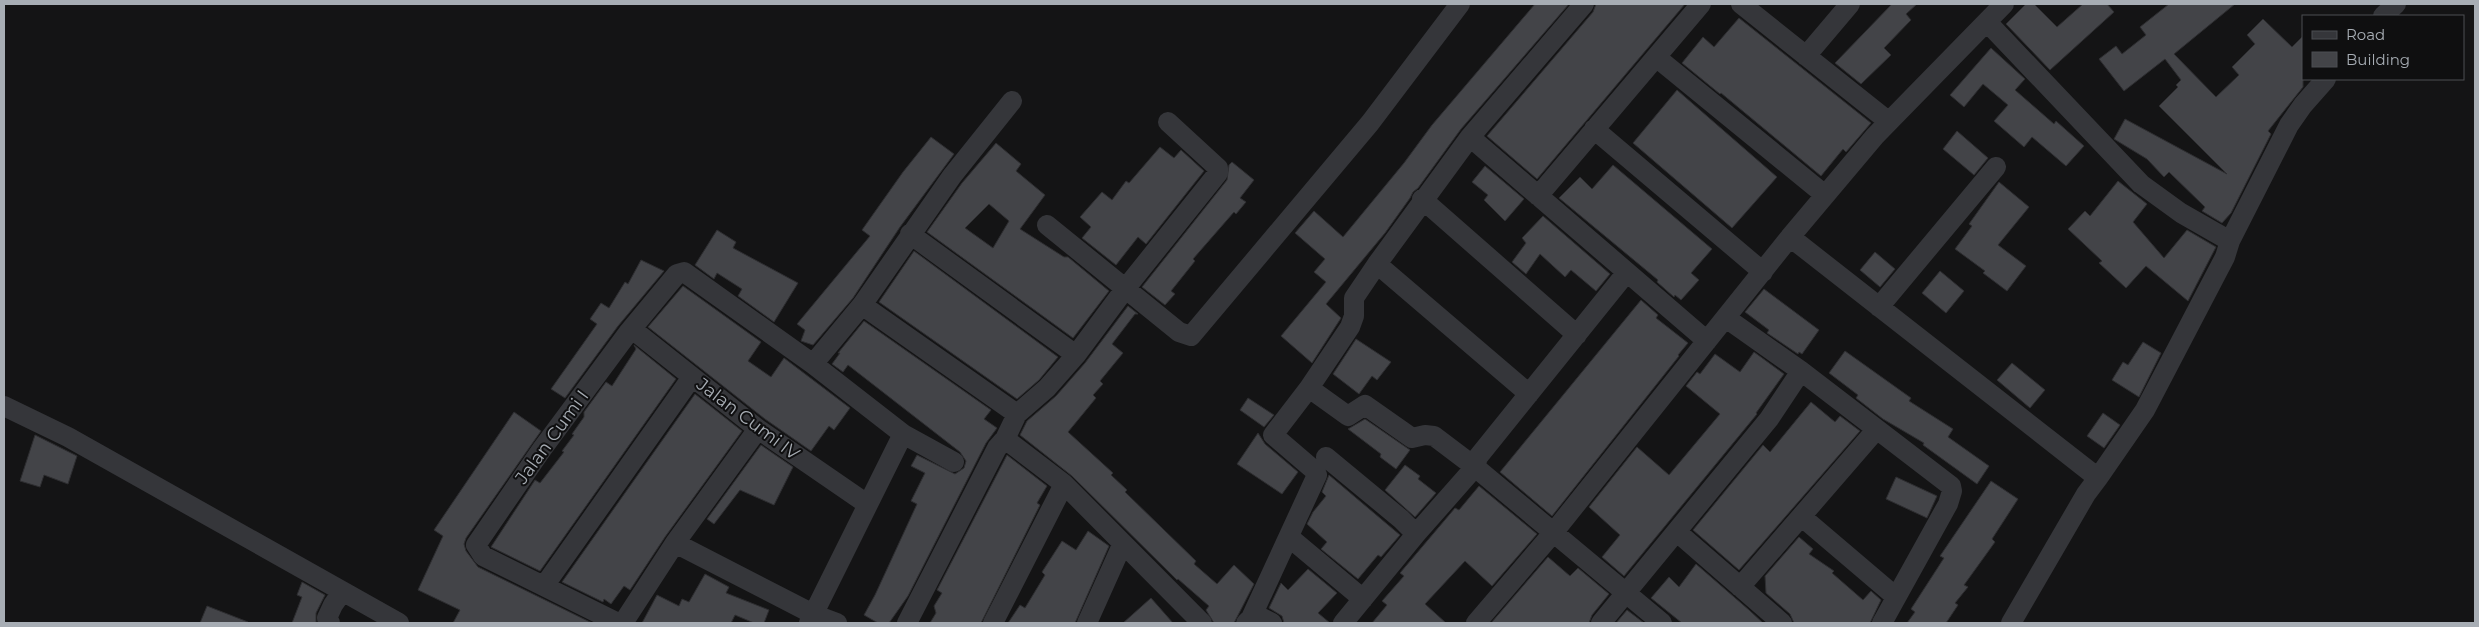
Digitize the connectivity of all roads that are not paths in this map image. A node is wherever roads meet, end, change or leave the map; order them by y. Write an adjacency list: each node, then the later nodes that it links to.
1 (1460, 4): 29 (street)
2 (1584, 4): 17 (street)
3 (1701, 4): 11 (street)
4 (1741, 4): 10 (street)
5 (1850, 4): 10 (street)
6 (2004, 4): 9 (street)
7 (2396, 4): 8 (street)
8 (2384, 15)
9 (1988, 23): 14 (street); 25 (street)
10 (1806, 56): 14 (street)
11 (1656, 57): 16 (street); 19 (street)
12 (2325, 80): 25 (street)
13 (1012, 100): 23 (street)
14 (1888, 121): 19 (street)
15 (1168, 122): 29 (street)
16 (1594, 129): 20 (street); 28 (street)
17 (1470, 137): 20 (street); 21 (street)
18 (1996, 167): 31 (street)
19 (1825, 195): 24 (street)
20 (1538, 196): 27 (street)
21 (1422, 199): 26 (street); 34 (street)
22 (1047, 225): 29 (street)
23 (910, 234): 30 (street); 36 (street)
24 (1790, 237): 28 (street); 31 (street)
25 (2230, 241): 51 (street)
26 (1377, 264): 40 (street); 41 (street)
27 (1627, 272): 34 (street); 35 (street)
28 (1763, 272): 32 (street)
29 (1125, 289): 36 (street)
30 (862, 305): 37 (street); 43 (street)
31 (1879, 307): 51 (street)
32 (1726, 318): 35 (street); 38 (street)
33 (632, 329): 37 (street, Jalan Cumi I); 39 (street, Jalan Cumi IV); 61 (street, Jalan Cumi I)
34 (1577, 335): 41 (street)
35 (1707, 341): 56 (street)
36 (1076, 355): 43 (street)
37 (813, 364): 46 (street)
38 (1801, 371): 45 (street); 55 (street)
39 (692, 378): 44 (street, Jalan Cumi IV); 61 (street)
40 (1309, 388): 48 (street); 50 (street)
41 (1529, 394): 50 (street)
42 (4, 406): 63 (street)
43 (1017, 414): 47 (street)
44 (758, 430): 53 (street, Jalan Cumi IV); 59 (street)
45 (1876, 430): 54 (street); 65 (street)
46 (904, 434): 49 (street); 53 (street)
47 (1005, 439): 52 (street); 74 (street)
48 (1324, 457): 57 (street); 58 (street)
49 (954, 462)
50 (1475, 467): 56 (street); 57 (street)
51 (2098, 478): 85 (street)
52 (1064, 484): 60 (street); 75 (street)
53 (867, 504): 67 (street)
54 (1802, 516): 62 (street); 65 (street)
55 (1677, 532): 62 (street); 64 (street)
56 (1552, 533): 64 (street); 80 (street)
57 (1416, 534): 66 (street)
58 (1289, 537): 66 (street); 68 (street)
59 (675, 544): 67 (street); 72 (street)
60 (1122, 545): 76 (street); 77 (street)
61 (544, 586): 71 (street)
62 (1740, 587): 83 (street)
63 (342, 592): 69 (street); 70 (street)
64 (1627, 592): 81 (street); 82 (street)
65 (1896, 597): 84 (street)
66 (1363, 599): 79 (street)
67 (811, 619): 73 (street)
68 (1248, 620): 78 (street)
69 (330, 623)
70 (399, 623)
71 (618, 623)
72 (623, 623)
73 (837, 623)
74 (907, 623)
75 (993, 623)
76 (1087, 623)
77 (1202, 623)
78 (1272, 623)
79 (1344, 623)
80 (1476, 623)
81 (1602, 623)
82 (1662, 623)
83 (1782, 623)
84 (1882, 623)
85 (2011, 623)

